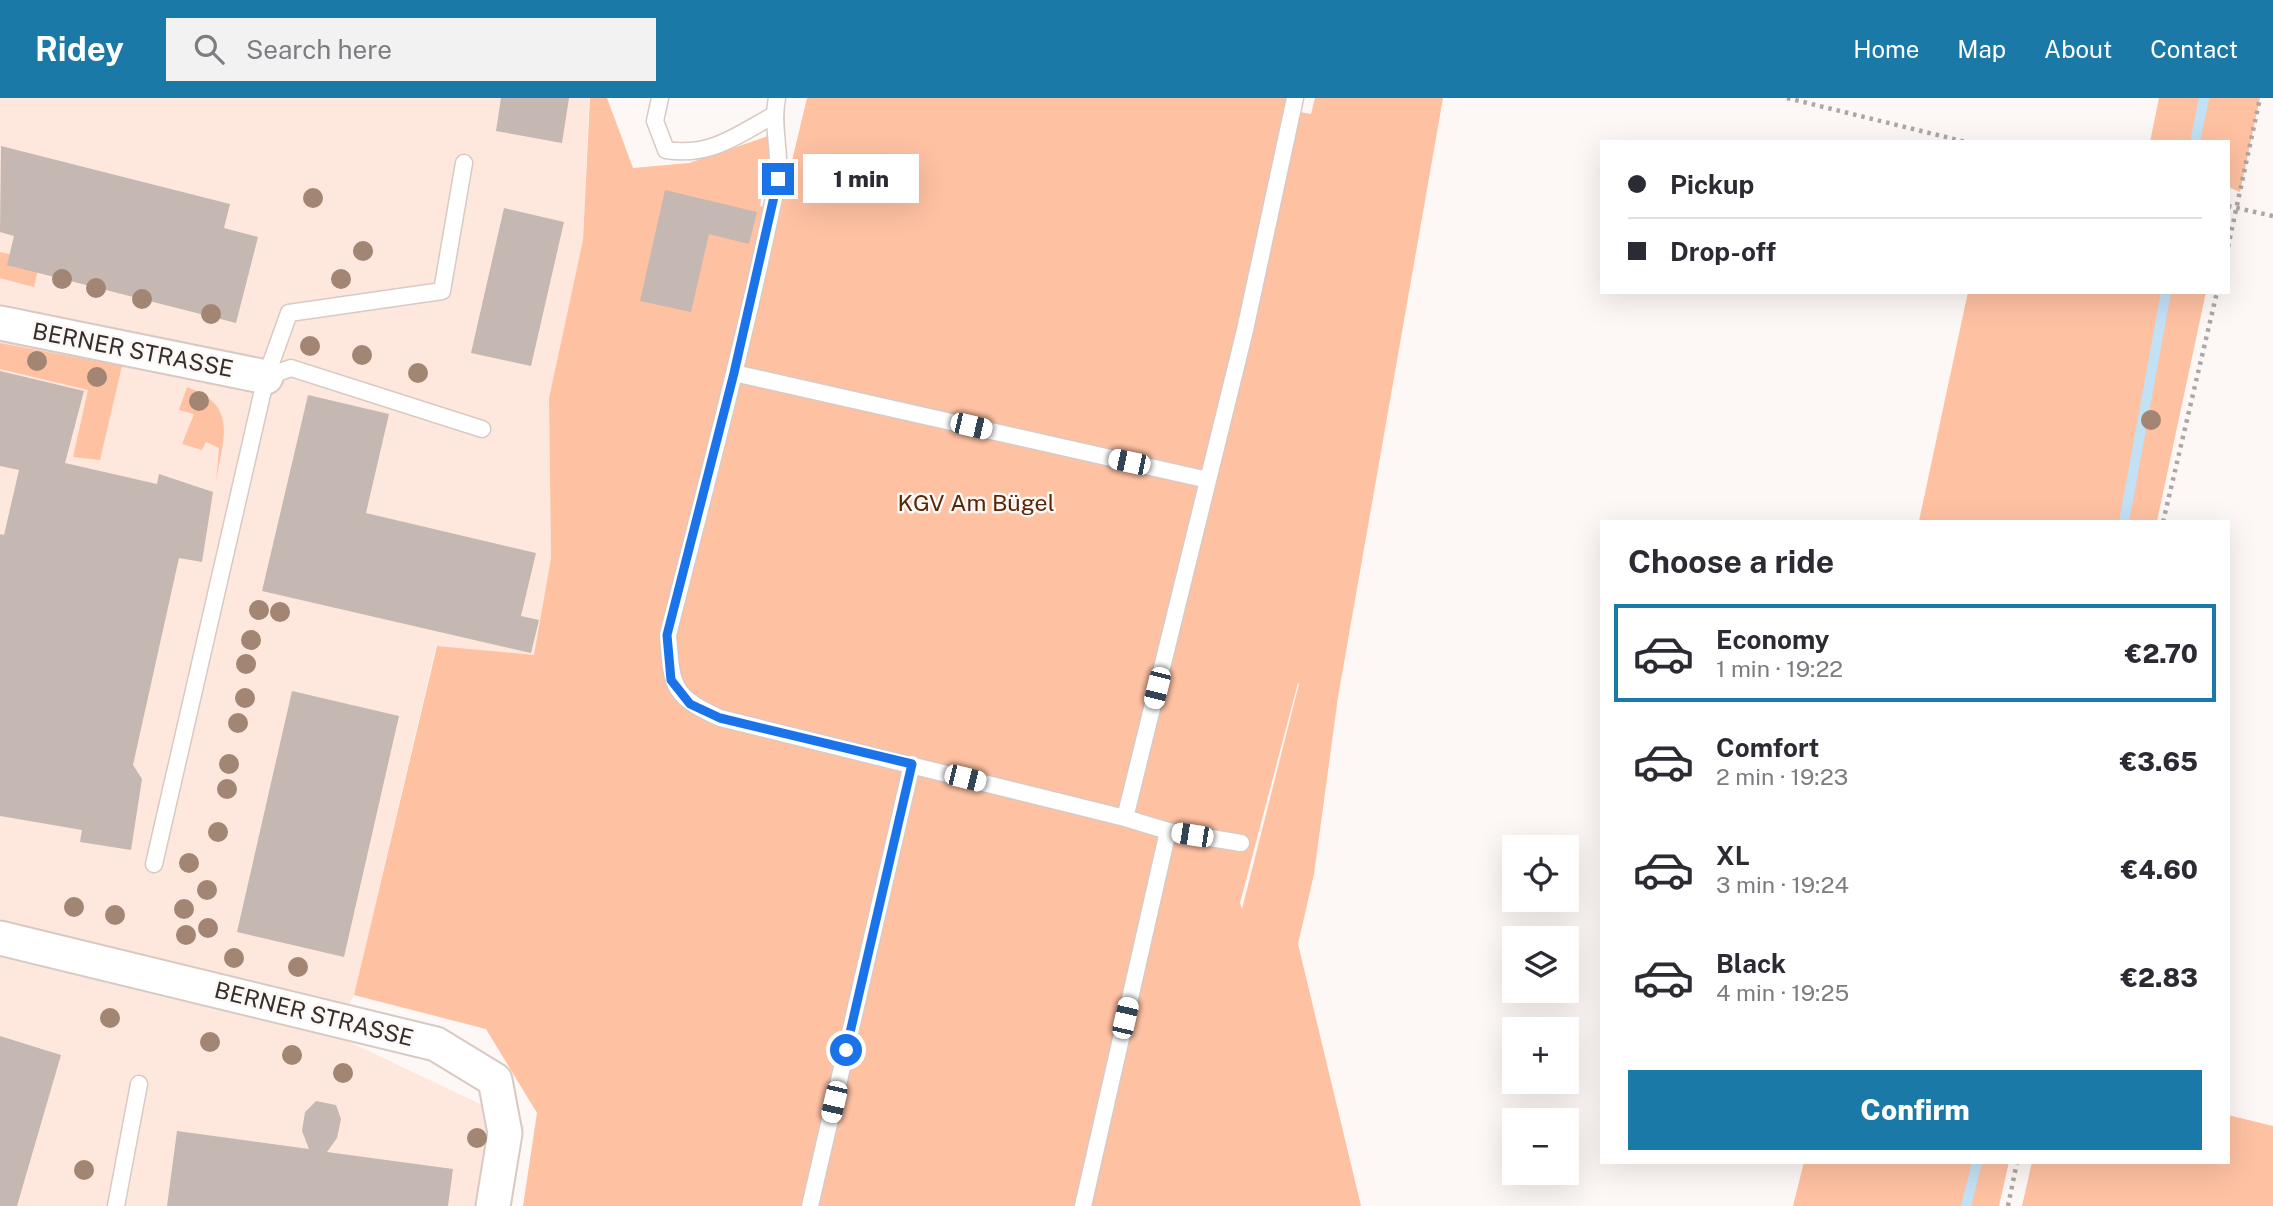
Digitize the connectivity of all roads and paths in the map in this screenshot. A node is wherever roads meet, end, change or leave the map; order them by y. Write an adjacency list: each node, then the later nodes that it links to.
1 (660, 98): 6 (lane)
2 (777, 98): 6 (lane)
3 (1295, 98): 18 (lane)
4 (1787, 98): 7 (path)
5 (2260, 98): 10 (path)
6 (774, 115): 15 (lane)
7 (1958, 140)
8 (464, 163): 16 (lane)
9 (2230, 206): 10 (path)
10 (2237, 208): 11 (path); 12 (path)
11 (2273, 216)
12 (2230, 238)
13 (2217, 294): 19 (path)
14 (0, 323): 16 (street, BERNER STRASSE)
15 (734, 373): 18 (lane); 20 (lane)
16 (267, 377): 17 (lane); 24 (lane)
17 (482, 429)
18 (1208, 480): 21 (lane)
19 (2163, 520)
20 (912, 764): 21 (lane); 30 (lane)
21 (1125, 818): 22 (lane)
22 (1168, 831): 23 (lane); 31 (lane)
23 (1241, 843)
24 (154, 864)
25 (0, 939): 29 (street, BERNER STRASSE)
26 (139, 1084): 28 (lane)
27 (2017, 1164): 32 (path)
28 (116, 1206)
29 (493, 1206)
30 (810, 1206)
31 (1083, 1206)
32 (2008, 1206)

